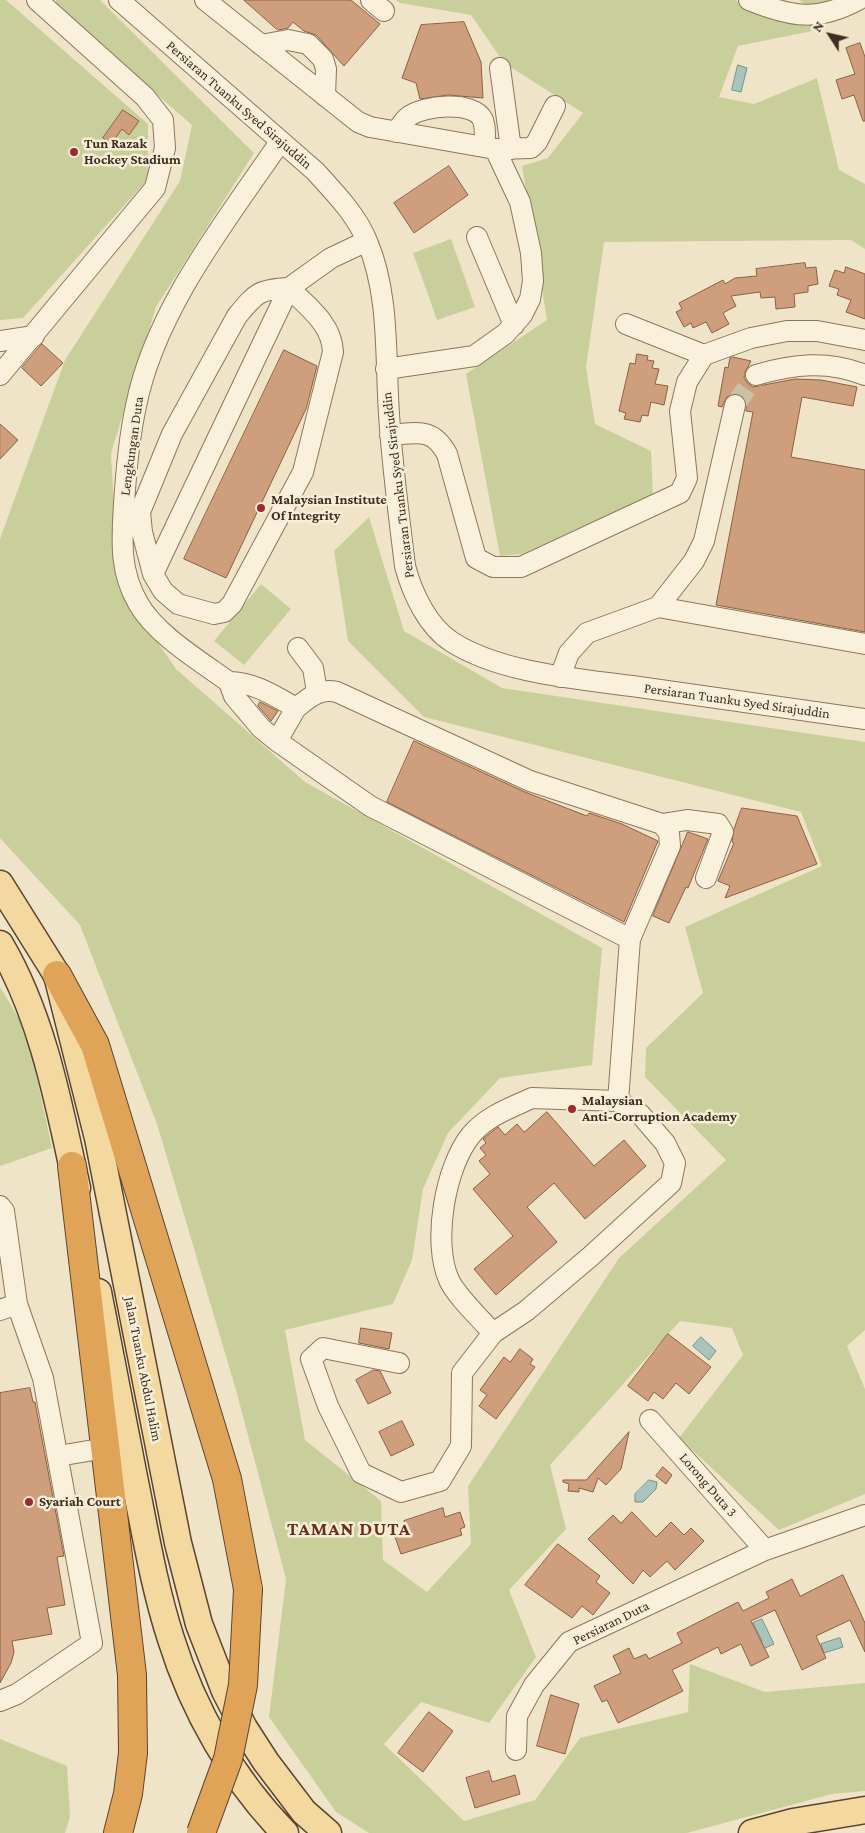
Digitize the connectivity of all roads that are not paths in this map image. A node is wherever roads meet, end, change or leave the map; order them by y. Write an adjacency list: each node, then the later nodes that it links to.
1 (38, 0): 19 (street)
2 (119, 0): 11 (street, Persiaran Tuanku Syed Sirajuddin)
3 (749, 0): 4 (street)
4 (858, 0)
5 (215, 3): 6 (street)
6 (261, 45): 8 (street); 8 (street)
7 (500, 68): 12 (street)
8 (325, 96): 10 (street)
9 (555, 106): 12 (street)
10 (396, 132): 12 (street); 12 (street)
11 (280, 142): 14 (street, Persiaran Tuanku Syed Sirajuddin); 35 (street, Lengkungan Duta)
12 (497, 148): 17 (street)
13 (477, 237): 17 (street)
14 (367, 240): 15 (street); 24 (street, Persiaran Tuanku Syed Sirajuddin)
15 (289, 288): 30 (street); 30 (street); 30 (street)
16 (626, 324): 22 (street)
17 (514, 325): 24 (street)
18 (817, 331): 20 (street); 22 (street); 23 (street)
19 (34, 336): 21 (street); 25 (street)
20 (865, 340)
21 (0, 341)
22 (704, 356): 29 (street)
23 (817, 364): 26 (street); 27 (street)
24 (386, 369): 29 (street, Persiaran Tuanku Syed Sirajuddin)
25 (0, 375)
26 (756, 375)
27 (865, 375)
28 (735, 406): 31 (street)
29 (390, 435): 34 (street, Persiaran Tuanku Syed Sirajuddin)
30 (153, 574)
31 (658, 607): 32 (street); 34 (street)
32 (865, 644)
33 (298, 648): 36 (street)
34 (560, 676): 38 (street, Persiaran Tuanku Syed Sirajuddin)
35 (229, 682): 37 (street); 39 (street)
36 (317, 692): 37 (street); 40 (street)
37 (296, 708): 39 (street)
38 (865, 719)
39 (277, 741): 43 (street)
40 (662, 824): 41 (street); 43 (street)
41 (706, 878)
42 (0, 884): 45 (main road, Jalan Tuanku Abdul Halim)
43 (630, 938): 46 (street)
44 (0, 944): 47 (main road)
45 (57, 975): 61 (highway, bridge); 63 (main road, Jalan Tuanku Abdul Halim)
46 (618, 1101): 50 (street); 50 (street)
47 (72, 1166): 53 (highway); 62 (main road)
48 (0, 1206): 49 (street)
49 (9, 1307): 54 (street)
50 (493, 1333): 51 (street)
51 (399, 1363)
52 (650, 1420): 56 (street, Lorong Duta 3)
53 (106, 1448): 54 (street); 60 (highway)
54 (58, 1456): 57 (street)
55 (865, 1515): 56 (street)
56 (765, 1550): 58 (street, Persiaran Duta)
57 (0, 1701)
58 (516, 1750)
59 (865, 1810): 64 (main road)
60 (118, 1833)
61 (200, 1833)
62 (285, 1833)
63 (328, 1833)
64 (752, 1833)

